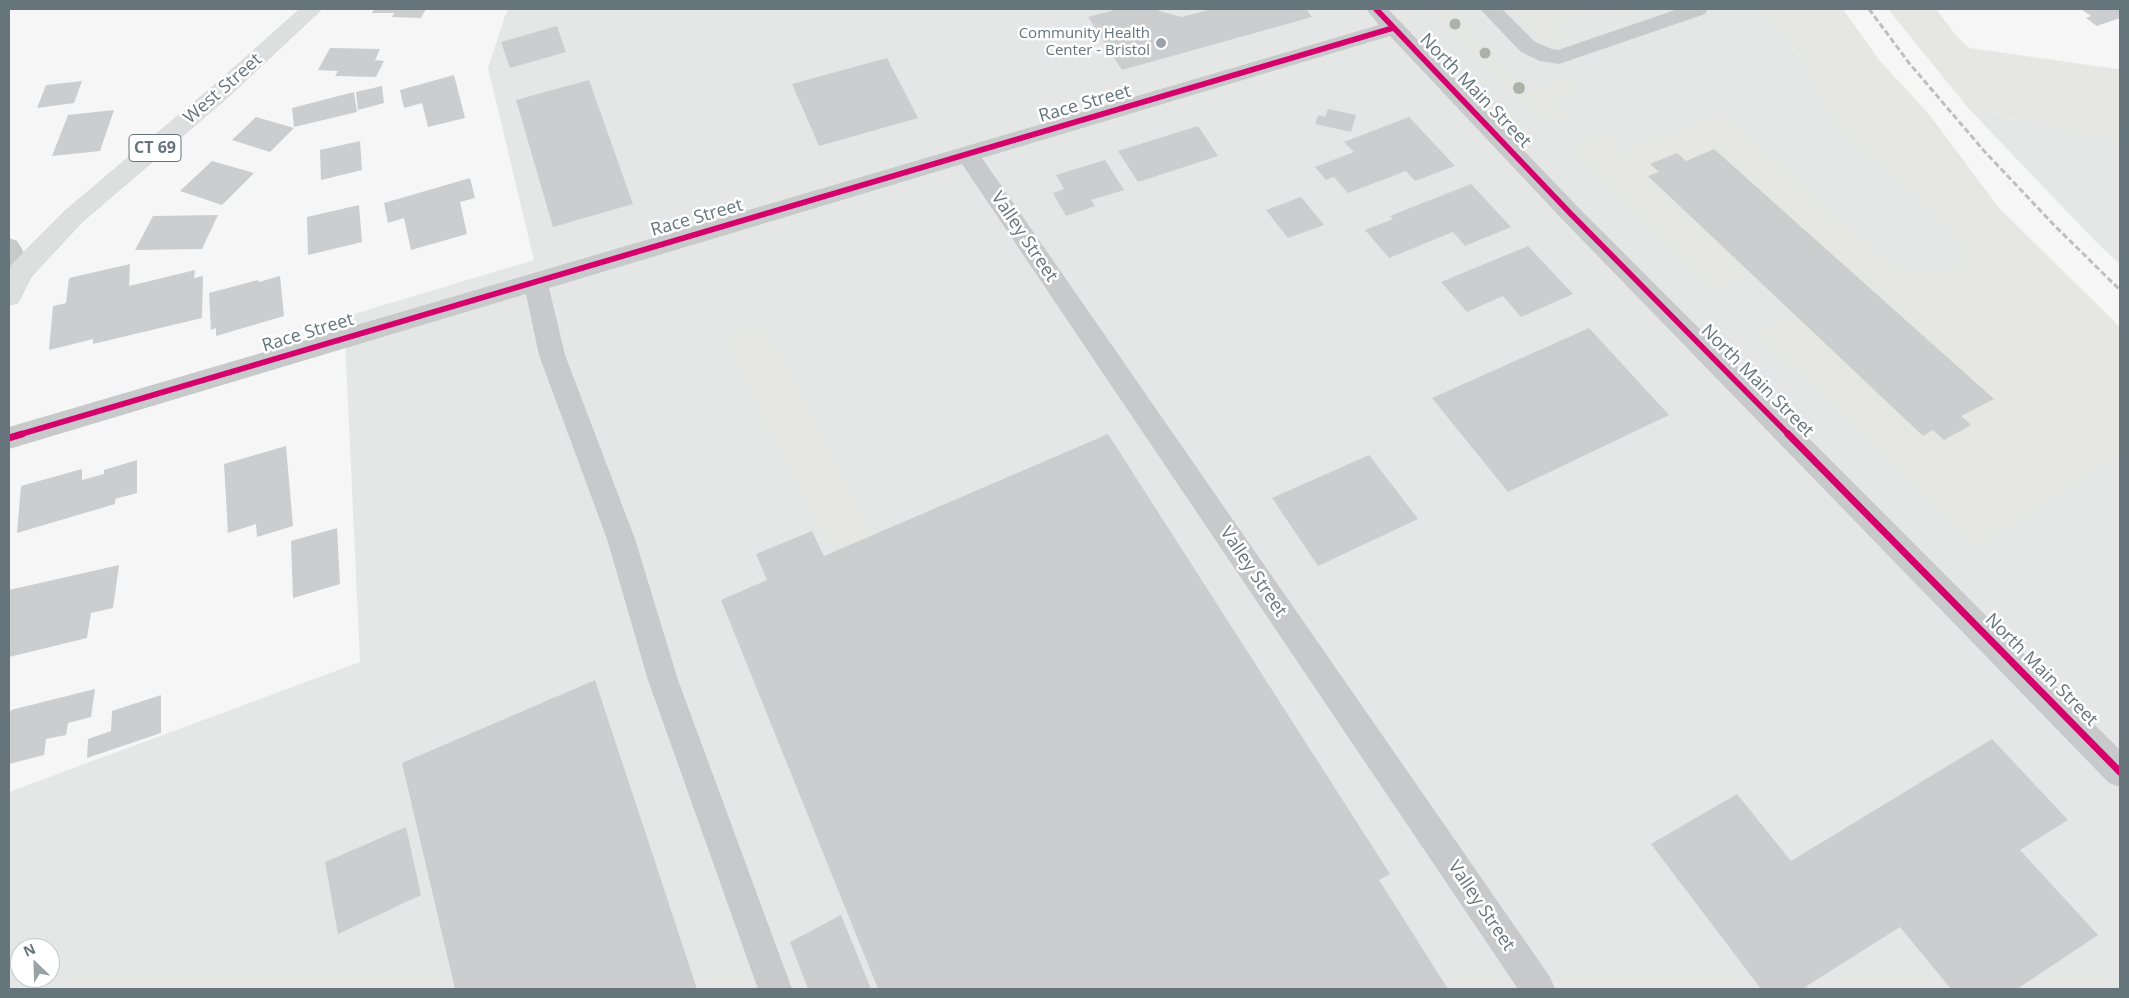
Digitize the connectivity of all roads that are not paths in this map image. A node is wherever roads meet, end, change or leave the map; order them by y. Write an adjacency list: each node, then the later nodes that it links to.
1 (312, 9): 9 (main road, West Street / CT 69)
2 (1376, 9): 6 (street, North Main Street)
3 (1490, 9): 5 (street)
4 (1698, 9): 5 (street)
5 (1672, 13)
6 (1393, 28): 7 (street, Race Street); 13 (street, North Main Street)
7 (967, 154): 10 (street, Race Street); 15 (street, Valley Street)
8 (9, 247): 9 (street)
9 (21, 271): 11 (main road, West Street / CT 69)
10 (535, 281): 12 (street, Race Street); 14 (street)
11 (9, 296)
12 (9, 438)
13 (2120, 772)
14 (775, 989)
15 (1538, 989)

